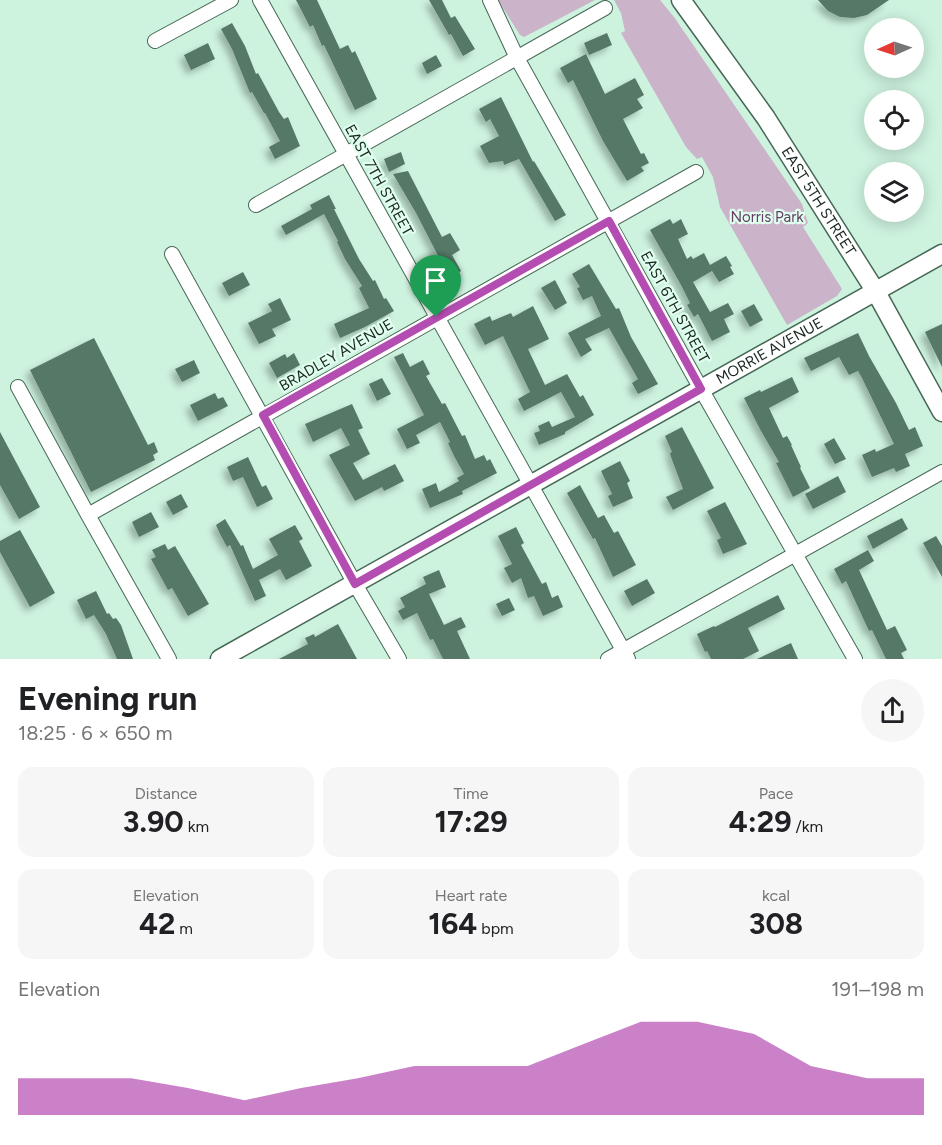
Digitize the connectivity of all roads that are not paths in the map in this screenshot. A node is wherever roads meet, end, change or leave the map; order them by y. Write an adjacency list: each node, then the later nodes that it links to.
1 (231, 0): 6 (street)
2 (260, 0): 8 (street, EAST 7TH STREET)
3 (490, 0): 7 (street, EAST 6TH STREET)
4 (681, 0): 14 (street, EAST 5TH STREET)
5 (604, 8): 7 (street)
6 (155, 41)
7 (517, 58): 8 (street); 11 (street, EAST 6TH STREET)
8 (346, 154): 10 (street); 15 (street, EAST 7TH STREET)
9 (696, 172): 11 (street, BRADLEY AVENUE)
10 (256, 205)
11 (609, 221): 15 (street, BRADLEY AVENUE); 17 (street, EAST 6TH STREET)
12 (172, 254): 19 (street)
13 (942, 254): 14 (street, MORRIE AVENUE)
14 (876, 292): 17 (street, MORRIE AVENUE); 18 (street, EAST 5TH STREET)
15 (436, 317): 19 (street, BRADLEY AVENUE); 21 (street, EAST 7TH STREET)
16 (18, 387): 22 (street)
17 (701, 389): 21 (street, MORRIE AVENUE); 23 (street, EAST 6TH STREET)
18 (942, 412)
19 (263, 415): 22 (street, BRADLEY AVENUE); 24 (street)
20 (942, 472): 23 (street)
21 (531, 485): 24 (street, MORRIE AVENUE); 25 (street, EAST 7TH STREET)
22 (88, 515): 26 (street)
23 (796, 554): 25 (street); 30 (street, EAST 6TH STREET)
24 (355, 584): 27 (street, MORRIE AVENUE); 28 (street)
25 (625, 655): 29 (street)
26 (169, 659)
27 (220, 659)
28 (399, 659)
29 (608, 659)
30 (855, 659)

